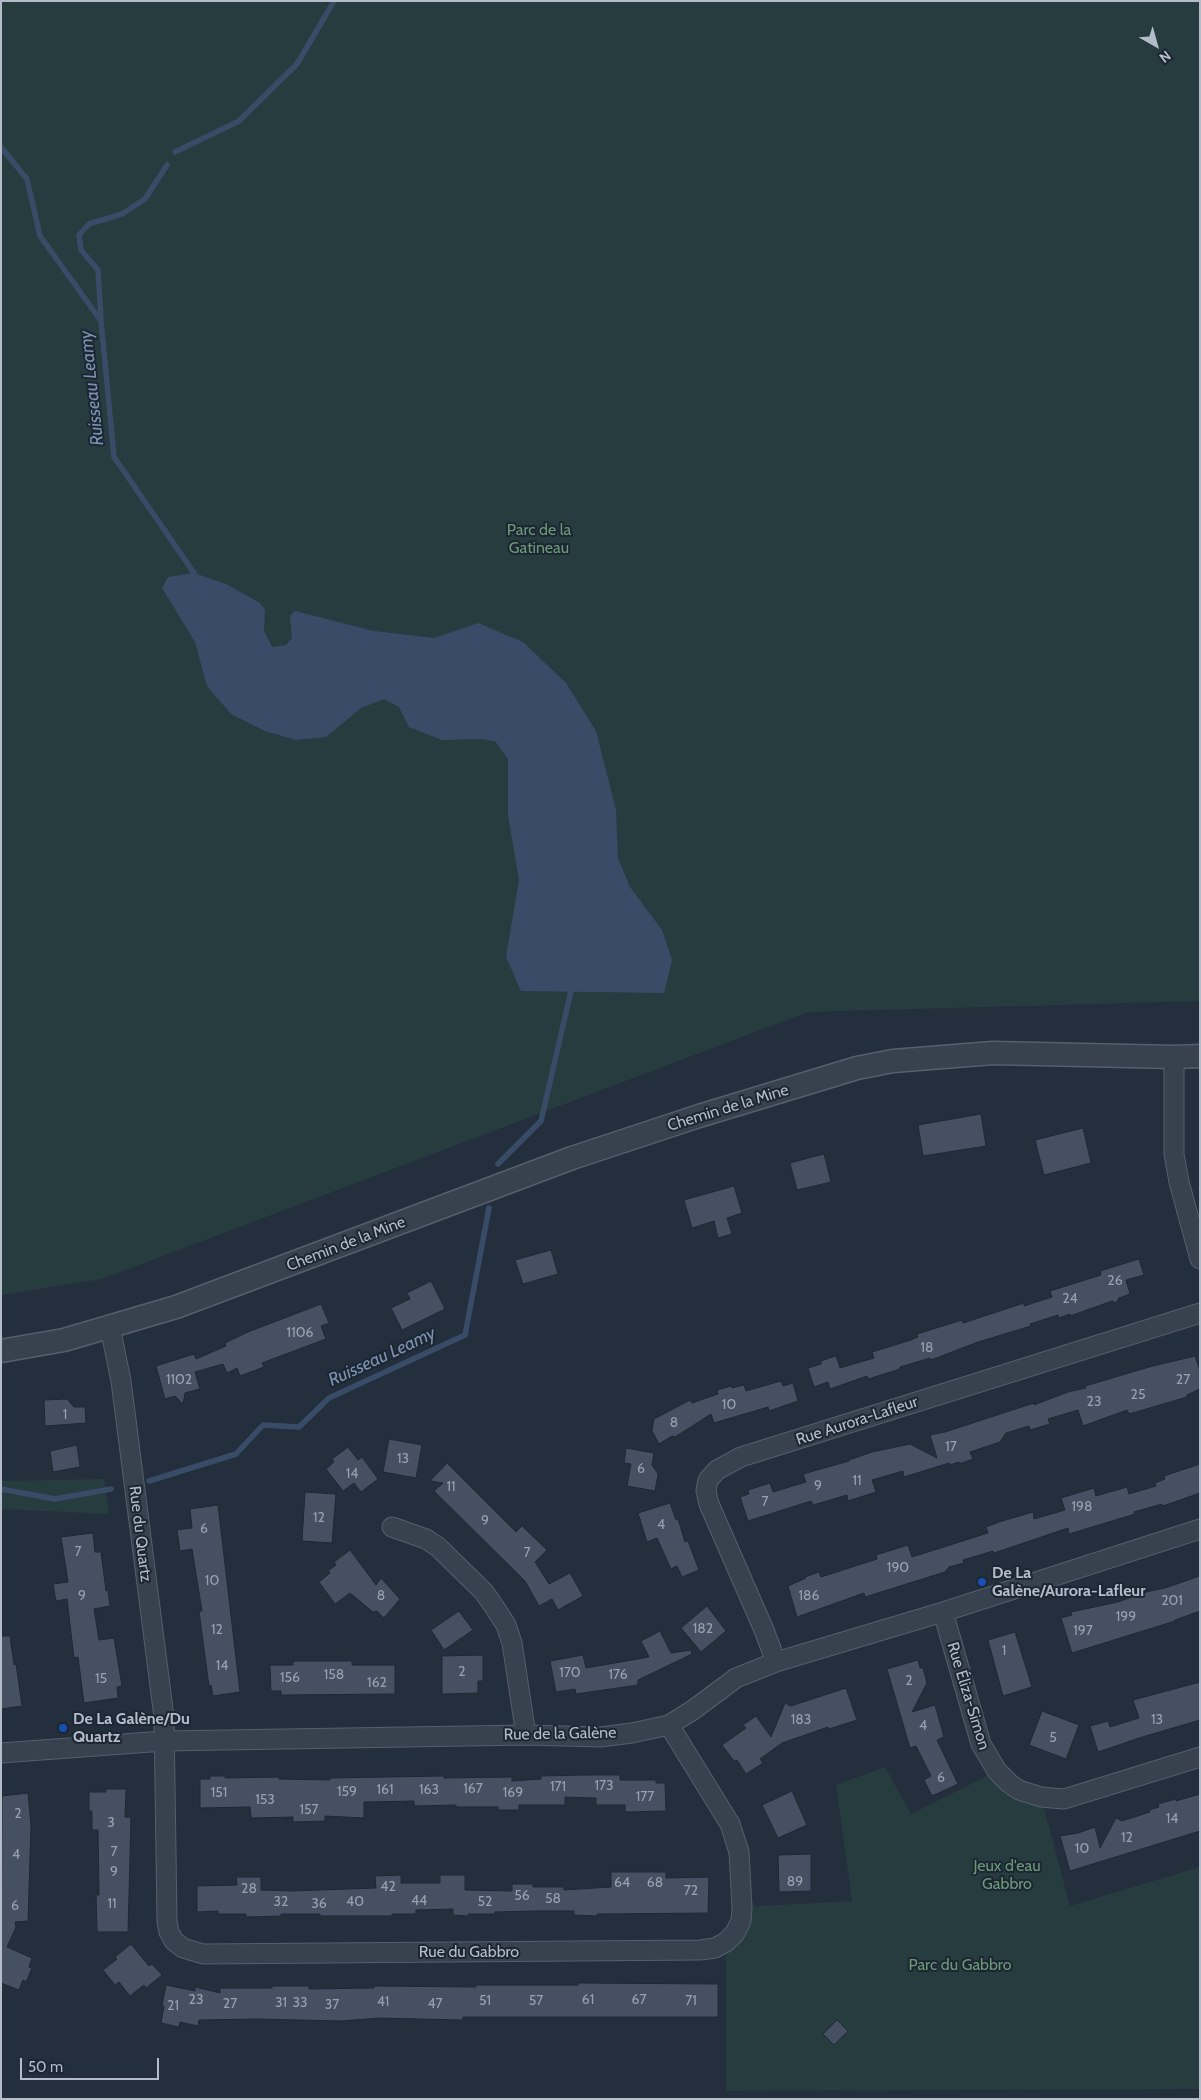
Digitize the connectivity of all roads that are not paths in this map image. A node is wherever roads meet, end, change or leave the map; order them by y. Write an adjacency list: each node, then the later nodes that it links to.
1 (1200, 1056): 2 (street, Chemin de la Mine)
2 (1174, 1057): 3 (street); 5 (street, Chemin de la Mine)
3 (1200, 1259)
4 (1200, 1313): 10 (street, Rue Aurora-Lafleur)
5 (110, 1328): 6 (street, Chemin de la Mine); 13 (street, Rue du Quartz)
6 (1, 1351)
7 (392, 1527): 12 (street)
8 (1200, 1529): 9 (street, Rue de la Galène)
9 (943, 1612): 10 (street, Rue de la Galène); 15 (street, Rue Éliza-Simon)
10 (776, 1662): 11 (street, Rue de la Galène)
11 (669, 1725): 12 (street, Rue de la Galène); 13 (street, Rue du Gabbro)
12 (526, 1735): 13 (street, Rue de la Galène)
13 (164, 1740): 14 (street, Rue de la Galène)
14 (1, 1753)
15 (1200, 1757)

